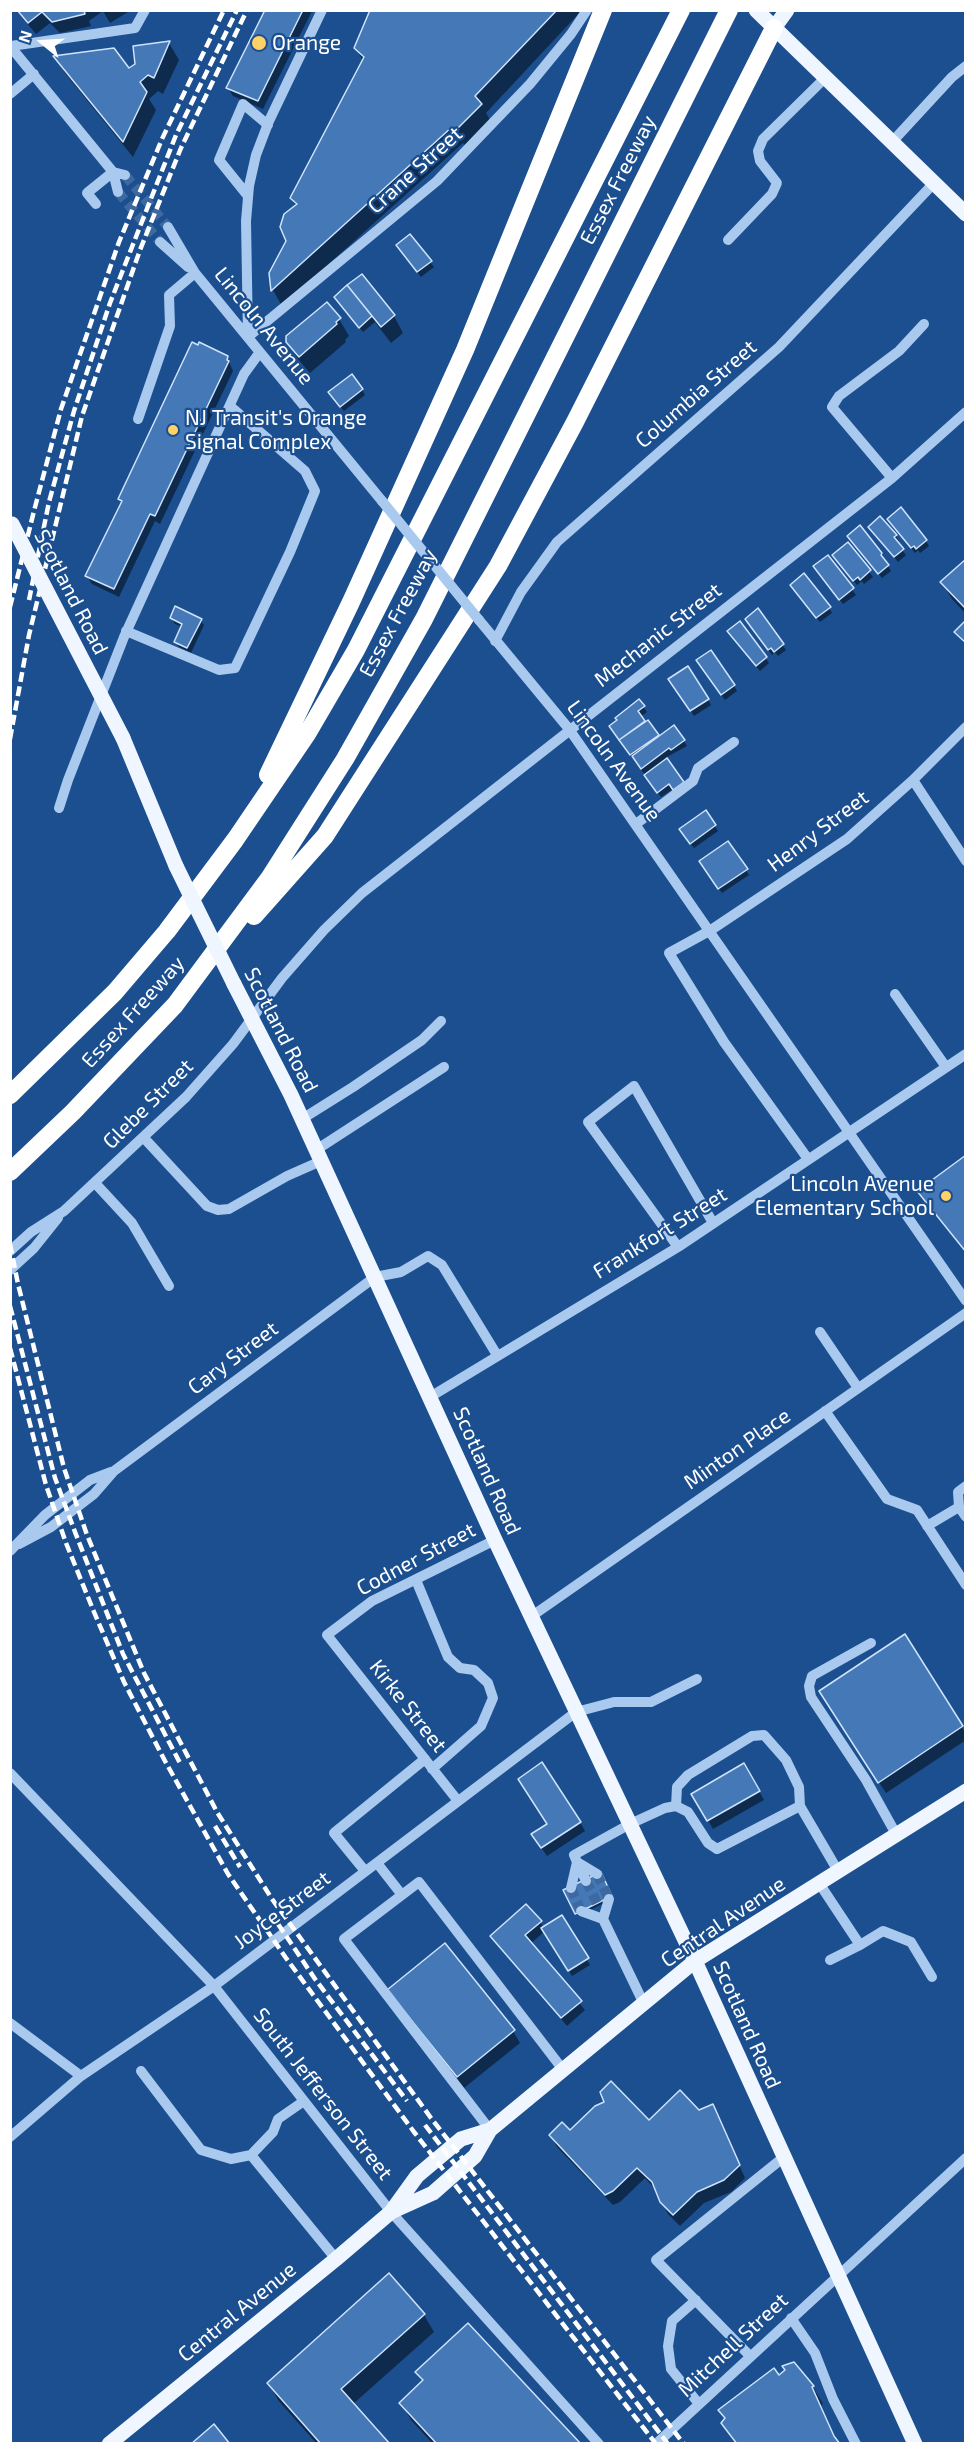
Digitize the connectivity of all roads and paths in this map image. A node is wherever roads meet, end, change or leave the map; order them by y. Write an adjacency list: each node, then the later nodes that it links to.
1 (145, 10): 9 (street)
2 (322, 10): 14 (street)
3 (587, 10): 28 (street, Crane Street)
4 (603, 10): 43 (highway)
5 (681, 10): 43 (highway, Essex Freeway)
6 (729, 10): 47 (highway, Essex Freeway)
7 (787, 10): 8 (main road)
8 (764, 18): 12 (main road); 47 (highway)
9 (11, 46): 11 (street)
10 (966, 66): 15 (street)
11 (34, 75): 13 (street); 16 (street)
12 (826, 77): 15 (main road); 24 (street)
13 (10, 94)
14 (268, 125): 20 (street); 20 (street)
15 (892, 142): 18 (main road)
16 (113, 172): 17 (street); 19 (street); 21 (street)
17 (125, 175)
18 (934, 183): 22 (main road); 36 (street, Columbia Street)
19 (118, 192)
20 (248, 196): 28 (street)
21 (96, 204)
22 (966, 213)
23 (168, 227): 26 (street, Lincoln Avenue)
24 (728, 240)
25 (160, 242): 26 (street, Lincoln Avenue)
26 (195, 273): 28 (street, Lincoln Avenue); 32 (street)
27 (924, 324): 33 (street)
28 (248, 337): 29 (street, Lincoln Avenue)
29 (260, 352): 30 (street); 36 (street, Lincoln Avenue, bridge)
30 (230, 406): 35 (street); 35 (street)
31 (966, 412): 33 (street, Mechanic Street)
32 (138, 419)
33 (892, 478): 38 (street, Mechanic Street)
34 (11, 522): 48 (main road, Scotland Road, bridge)
35 (126, 631): 41 (street)
36 (495, 641): 38 (street, Lincoln Avenue)
37 (966, 727): 40 (street, Henry Street)
38 (569, 729): 42 (street, Lincoln Avenue); 48 (street, Mechanic Street)
39 (734, 742): 42 (street)
40 (913, 780): 44 (street); 45 (street, Henry Street)
41 (59, 808)
42 (636, 824): 45 (street, Lincoln Avenue)
43 (236, 840): 53 (highway, Essex Freeway)
44 (966, 861)
45 (711, 930): 55 (street, Lincoln Avenue); 58 (street, Henry Street)
46 (895, 994): 52 (street)
47 (175, 1005): 59 (highway, Essex Freeway)
48 (252, 1018): 54 (main road, Scotland Road); 56 (street, Glebe Street)
49 (441, 1021): 54 (street)
50 (966, 1054): 52 (street, Frankfort Street)
51 (444, 1067): 57 (street)
52 (946, 1067): 55 (street, Frankfort Street)
53 (10, 1095)
54 (302, 1119): 57 (main road, Scotland Road)
55 (848, 1132): 58 (street, Frankfort Street); 68 (street, Lincoln Avenue)
56 (144, 1138): 57 (street); 60 (street, Glebe Street)
57 (319, 1155): 66 (main road, Scotland Road)
58 (808, 1159): 62 (street, Frankfort Street)
59 (10, 1172)
60 (95, 1183): 61 (street, Glebe Street); 67 (street)
61 (64, 1211): 64 (street, Glebe Street); 65 (street, Glebe Street)
62 (713, 1223): 63 (street, Frankfort Street); 63 (street)
63 (678, 1247): 71 (street, Frankfort Street)
64 (10, 1251)
65 (10, 1270)
66 (375, 1277): 71 (street); 73 (main road, Scotland Road); 80 (street, Cary Street)
67 (169, 1286)
68 (966, 1300)
69 (966, 1313): 72 (street, Minton Place)
70 (820, 1332): 72 (street)
71 (497, 1355): 73 (street, Frankfort Street)
72 (858, 1388): 74 (street, Minton Place)
73 (430, 1397): 79 (main road, Scotland Road)
74 (825, 1411): 78 (street); 83 (street, Minton Place)
75 (966, 1486): 76 (street)
76 (959, 1507): 77 (street); 78 (street)
77 (966, 1517)
78 (927, 1526): 82 (street)
79 (495, 1540): 81 (street, Codner Street); 83 (main road, Scotland Road)
80 (15, 1547)
81 (416, 1580): 84 (street, Codner Street); 89 (street)
82 (966, 1585)
83 (532, 1616): 87 (main road, Scotland Road)
84 (327, 1635): 88 (street, Kirke Street)
85 (871, 1643): 96 (street)
86 (697, 1678): 87 (street)
87 (576, 1712): 92 (street, Joyce Street); 95 (main road, Scotland Road)
88 (425, 1760): 89 (street, Kirke Street); 99 (street)
89 (432, 1769): 92 (street, Kirke Street)
90 (10, 1773): 114 (street, South Jefferson Street)
91 (966, 1791): 96 (main road, Central Avenue)
92 (458, 1802): 98 (street, Joyce Street)
93 (676, 1806): 94 (street); 94 (street); 95 (street)
94 (800, 1806): 100 (street)
95 (630, 1824): 97 (street); 112 (main road, Scotland Road)
96 (896, 1834): 100 (main road, Central Avenue)
97 (577, 1862): 101 (street); 102 (street); 104 (street)
98 (376, 1863): 99 (street, Joyce Street); 105 (street)
99 (365, 1871): 114 (street, Joyce Street)
100 (838, 1871): 103 (main road, Central Avenue)
101 (597, 1874)
102 (586, 1881)
103 (819, 1883): 110 (street); 112 (main road, Central Avenue)
104 (571, 1888)
105 (402, 1895): 118 (street); 121 (street)
106 (609, 1899): 109 (street)
107 (597, 1903): 109 (street)
108 (581, 1911): 109 (street)
109 (603, 1919): 115 (street)
110 (860, 1944): 111 (street); 113 (street)
111 (830, 1960)
112 (695, 1961): 115 (main road, Central Avenue); 124 (main road, Scotland Road)
113 (932, 1977)
114 (213, 1986): 119 (street, Joyce Street); 120 (street, South Jefferson Street)
115 (644, 2004): 118 (main road, Central Avenue)
116 (10, 2023): 119 (street)
117 (141, 2071): 123 (street)
118 (564, 2071): 121 (main road, Central Avenue)
119 (81, 2076): 122 (street, Joyce Street)
120 (304, 2101): 123 (street); 126 (street, South Jefferson Street)
121 (490, 2130): 126 (main road, Central Avenue); 126 (main road, Central Avenue)
122 (10, 2137)
123 (251, 2155): 127 (street)
124 (784, 2157): 128 (main road, Scotland Road); 129 (street)
125 (966, 2157): 128 (street, Mitchell Street)
126 (391, 2212): 127 (main road, Central Avenue); 134 (street, South Jefferson Street)
127 (336, 2259): 133 (main road, Central Avenue)
128 (837, 2275): 130 (street, Mitchell Street); 137 (main road, Scotland Road)
129 (696, 2300): 131 (street); 132 (street)
130 (791, 2318): 131 (street, Mitchell Street); 136 (street)
131 (750, 2356): 132 (street, Mitchell Street)
132 (699, 2404): 135 (street, Mitchell Street)
133 (110, 2444)
134 (598, 2444)
135 (656, 2444)
136 (856, 2444)
137 (915, 2444)

